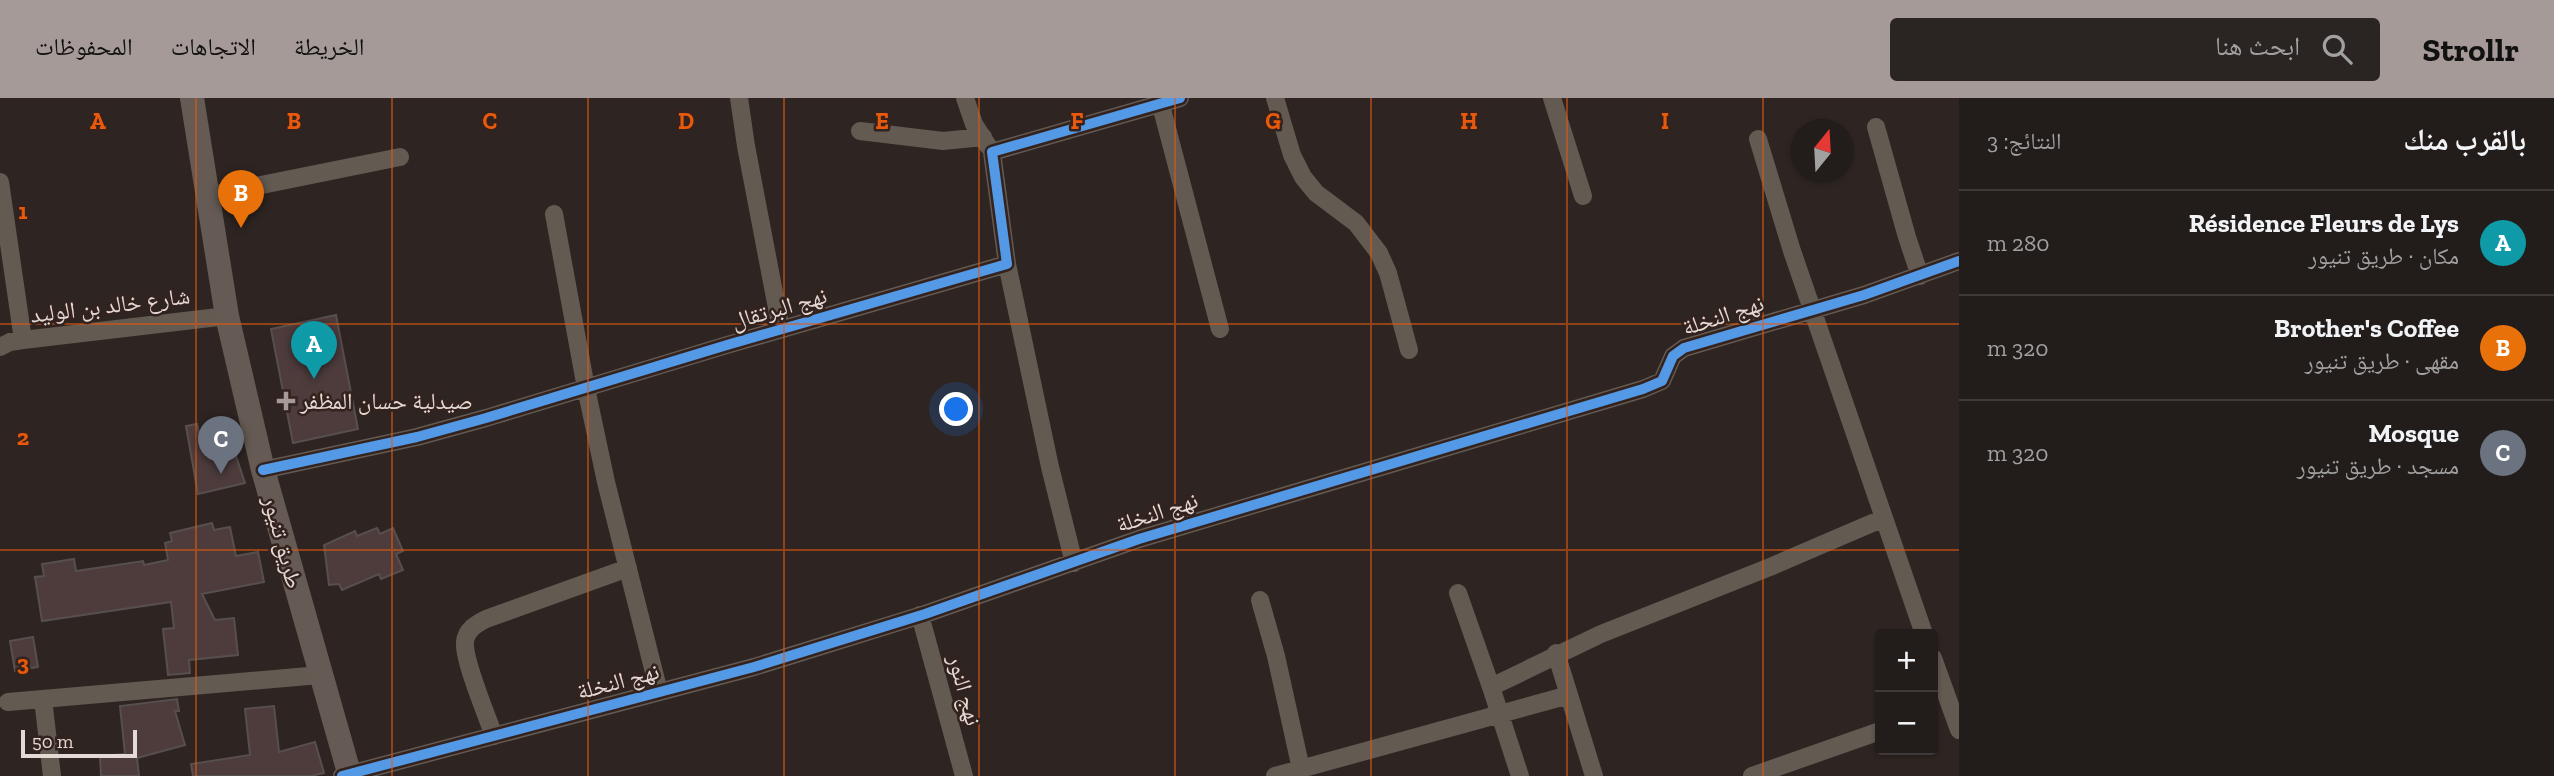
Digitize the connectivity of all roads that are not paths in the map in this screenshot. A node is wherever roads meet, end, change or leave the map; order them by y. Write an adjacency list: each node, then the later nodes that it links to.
1 (192, 98): 14 (main road, طريق تنيور)
2 (739, 98): 23 (street)
3 (965, 98): 11 (street)
4 (1180, 98): 7 (street)
5 (1275, 98): 26 (street)
6 (1552, 98): 15 (street)
7 (1160, 101): 11 (street); 22 (street)
8 (1876, 127): 19 (street)
9 (860, 131): 11 (street)
10 (1758, 139): 20 (street)
11 (987, 144): 18 (street)
12 (400, 157): 14 (street)
13 (0, 182): 24 (street)
14 (207, 196): 21 (main road, طريق تنيور)
15 (1583, 196)
16 (554, 214): 27 (street)
17 (1959, 261): 19 (street, نهج النخلة)
18 (1007, 264): 23 (street, نهج البرتقال); 30 (street)
19 (1920, 276): 20 (street, نهج النخلة)
20 (1812, 310): 29 (street); 30 (street, نهج النخلة)
21 (227, 316): 24 (street, شارع خالد بن الوليد); 28 (main road, طريق تنيور)
22 (1220, 329)
23 (781, 330): 27 (street, نهج البرتقال)
24 (23, 340): 25 (street, شارع خالد بن الوليد)
25 (0, 347)
26 (1409, 350)
27 (586, 388): 28 (street, نهج البرتقال); 31 (street)
28 (263, 470): 38 (main road, طريق تنيور)
29 (1884, 518): 35 (street); 36 (street)
30 (1074, 563): 34 (street, نهج النخلة)
31 (628, 568): 40 (street); 49 (street)
32 (1458, 593): 39 (street)
33 (1260, 600): 50 (street)
34 (920, 615): 40 (street, نهج النخلة); 53 (street, نهج النور)
35 (1922, 629)
36 (1556, 653): 39 (street); 41 (street)
37 (1938, 672): 44 (street)
38 (320, 675): 42 (street); 51 (main road, طريق تنيور)
39 (1490, 687): 46 (street)
40 (659, 692): 49 (street, نهج النخلة)
41 (1569, 695): 46 (street); 56 (street)
42 (43, 699): 43 (street); 52 (street)
43 (8, 702)
44 (1951, 708): 45 (street); 47 (street)
45 (1938, 712)
46 (1500, 713): 50 (street); 55 (street)
47 (1959, 730)
48 (1875, 733): 57 (street)
49 (494, 736): 51 (street, نهج النخلة)
50 (1301, 769): 54 (street)
51 (347, 775)
52 (52, 776)
53 (964, 776)
54 (1275, 776)
55 (1520, 776)
56 (1594, 776)
57 (1752, 776)

